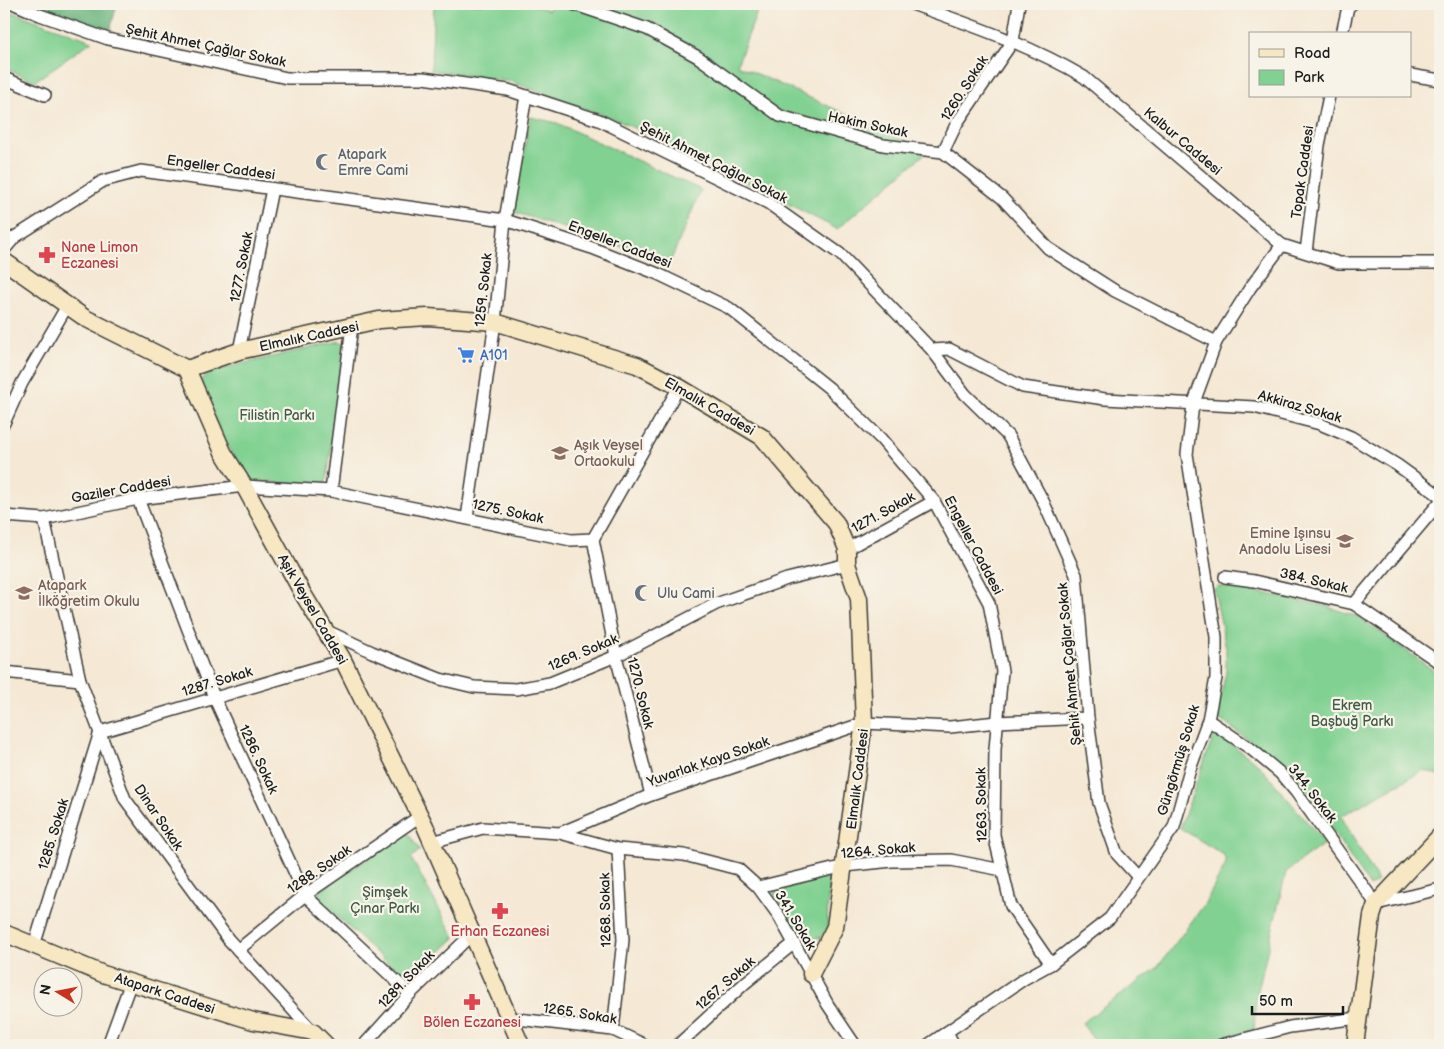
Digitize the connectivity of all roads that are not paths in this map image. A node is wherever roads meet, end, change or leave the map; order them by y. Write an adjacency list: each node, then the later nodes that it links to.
1 (15, 4): 12 (street, Şehit Ahmet Çağlar Sokak)
2 (573, 4): 14 (street, Hakim Sokak)
3 (912, 4): 7 (street, Kalbur Caddesi)
4 (1019, 4): 7 (street)
5 (1352, 4): 6 (street)
6 (1342, 32)
7 (1013, 41): 14 (street, 1260. Sokak); 17 (street, Kalbur Caddesi)
8 (1412, 75): 10 (street)
9 (4, 78): 11 (street)
10 (1440, 80)
11 (45, 95)
12 (526, 96): 16 (street, 1259. Sokak); 26 (street, Şehit Ahmet Çağlar Sokak)
13 (1329, 98): 19 (street, Topak Caddesi)
14 (943, 152): 25 (street)
15 (272, 189): 16 (street, Engeller Caddesi); 18 (street, Engeller Caddesi); 27 (street, 1277. Sokak)
16 (505, 220): 23 (street, 1259. Sokak); 36 (street, Engeller Caddesi)
17 (1282, 245): 19 (street, Kalbur Caddesi); 25 (street, Güngörmüş Sokak)
18 (4, 250)
19 (1306, 252): 21 (street, Kalbur Caddesi)
20 (4, 261): 22 (street)
21 (1440, 263)
22 (67, 306): 28 (street); 31 (street)
23 (495, 322): 24 (street, Elmalık Caddesi); 29 (street, Elmalık Caddesi); 39 (street, 1259. Sokak)
24 (352, 326): 27 (street, Elmalık Caddesi); 33 (street)
25 (1216, 342): 30 (street, Güngörmüş Sokak)
26 (932, 350): 30 (street, Akkiraz Sokak); 52 (street, Şehit Ahmet Çağlar Sokak)
27 (239, 351): 28 (street, Elmalık Caddesi)
28 (187, 369): 32 (street, Aşık Veysel Caddesi)
29 (679, 387): 41 (street); 42 (street, Elmalık Caddesi)
30 (1193, 405): 34 (street, Akkiraz Sokak); 53 (street, Güngörmüş Sokak)
31 (4, 423)
32 (244, 486): 33 (street, 1275. Sokak); 35 (street, Gaziler Caddesi); 45 (street, Aşık Veysel Caddesi)
33 (331, 491): 39 (street, 1275. Sokak)
34 (1440, 496)
35 (138, 499): 40 (street, Gaziler Caddesi); 51 (street, 1286. Sokak)
36 (934, 501): 42 (street, 1271. Sokak); 54 (street, Engeller Caddesi)
37 (1440, 502): 44 (street, 384. Sokak)
38 (4, 516): 40 (street, Gaziler Caddesi)
39 (467, 518): 41 (street, 1275. Sokak)
40 (44, 519): 50 (street, Dinar Sokak)
41 (594, 539): 46 (street, 1270. Sokak)
42 (847, 557): 46 (street, 1269. Sokak); 55 (street, Elmalık Caddesi)
43 (1225, 577): 44 (street, 384. Sokak)
44 (1354, 604): 48 (street)
45 (325, 630): 46 (street, 1269. Sokak); 47 (street, Aşık Veysel Caddesi)
46 (616, 656): 57 (street, 1270. Sokak)
47 (343, 660): 51 (street, 1287. Sokak); 58 (street, Aşık Veysel Caddesi)
48 (1440, 663)
49 (4, 672): 50 (street)
50 (80, 680): 56 (street, Dinar Sokak)
51 (214, 698): 56 (street, 1287. Sokak); 68 (street, 1286. Sokak)
52 (1088, 718): 54 (street, Yuvarlak Kaya Sokak); 65 (street, Şehit Ahmet Çağlar Sokak)
53 (1208, 720): 65 (street, Güngörmüş Sokak); 69 (street, 344. Sokak)
54 (997, 722): 55 (street, Yuvarlak Kaya Sokak); 64 (street, 1263. Sokak)
55 (864, 723): 57 (street, Yuvarlak Kaya Sokak); 63 (street, Elmalık Caddesi)
56 (100, 732): 73 (street, 1285. Sokak); 74 (street, Dinar Sokak)
57 (651, 795): 59 (street, Yuvarlak Kaya Sokak)
58 (420, 816): 61 (street, Aşık Veysel Caddesi); 68 (street, 1288. Sokak)
59 (560, 833): 61 (street, Yuvarlak Kaya Sokak); 62 (street, 341. Sokak)
60 (1440, 836): 69 (street)
61 (432, 842): 71 (street, Aşık Veysel Caddesi)
62 (618, 849): 66 (street, 341. Sokak); 81 (street, 1268. Sokak)
63 (846, 866): 64 (street, 1264. Sokak); 66 (street, 1264. Sokak); 76 (street, Elmalık Caddesi)
64 (1002, 870): 75 (street, 1263. Sokak)
65 (1138, 878): 75 (street, Güngörmüş Sokak)
66 (758, 887): 72 (street, 341. Sokak)
67 (1440, 889): 69 (street)
68 (306, 895): 74 (street, 1288. Sokak); 78 (street, 1286. Sokak)
69 (1376, 904): 80 (street)
70 (4, 933): 73 (street, Atapark Caddesi)
71 (471, 935): 78 (street, 1289. Sokak); 79 (street, Aşık Veysel Caddesi)
72 (793, 944): 76 (street, 341. Sokak); 89 (street, 1267. Sokak)
73 (34, 946): 77 (street, Atapark Caddesi)
74 (238, 950): 82 (street, Dinar Sokak)
75 (1051, 964): 83 (street, Güngörmüş Sokak)
76 (811, 974): 90 (street, 341. Sokak)
77 (130, 982): 82 (street, Atapark Caddesi); 84 (street)
78 (410, 994): 86 (street, 1289. Sokak)
79 (509, 1018): 81 (street, 1265. Sokak); 87 (street, Aşık Veysel Caddesi)
80 (1358, 1018): 93 (street); 94 (street)
81 (613, 1030): 88 (street, 1265. Sokak)
82 (313, 1032): 85 (street)
83 (947, 1032): 91 (street, Güngörmüş Sokak); 92 (street)
84 (108, 1045)
85 (326, 1045)
86 (364, 1045)
87 (521, 1045)
88 (645, 1045)
89 (678, 1045)
90 (854, 1045)
91 (928, 1045)
92 (954, 1045)
93 (1221, 1045)
94 (1355, 1045)

